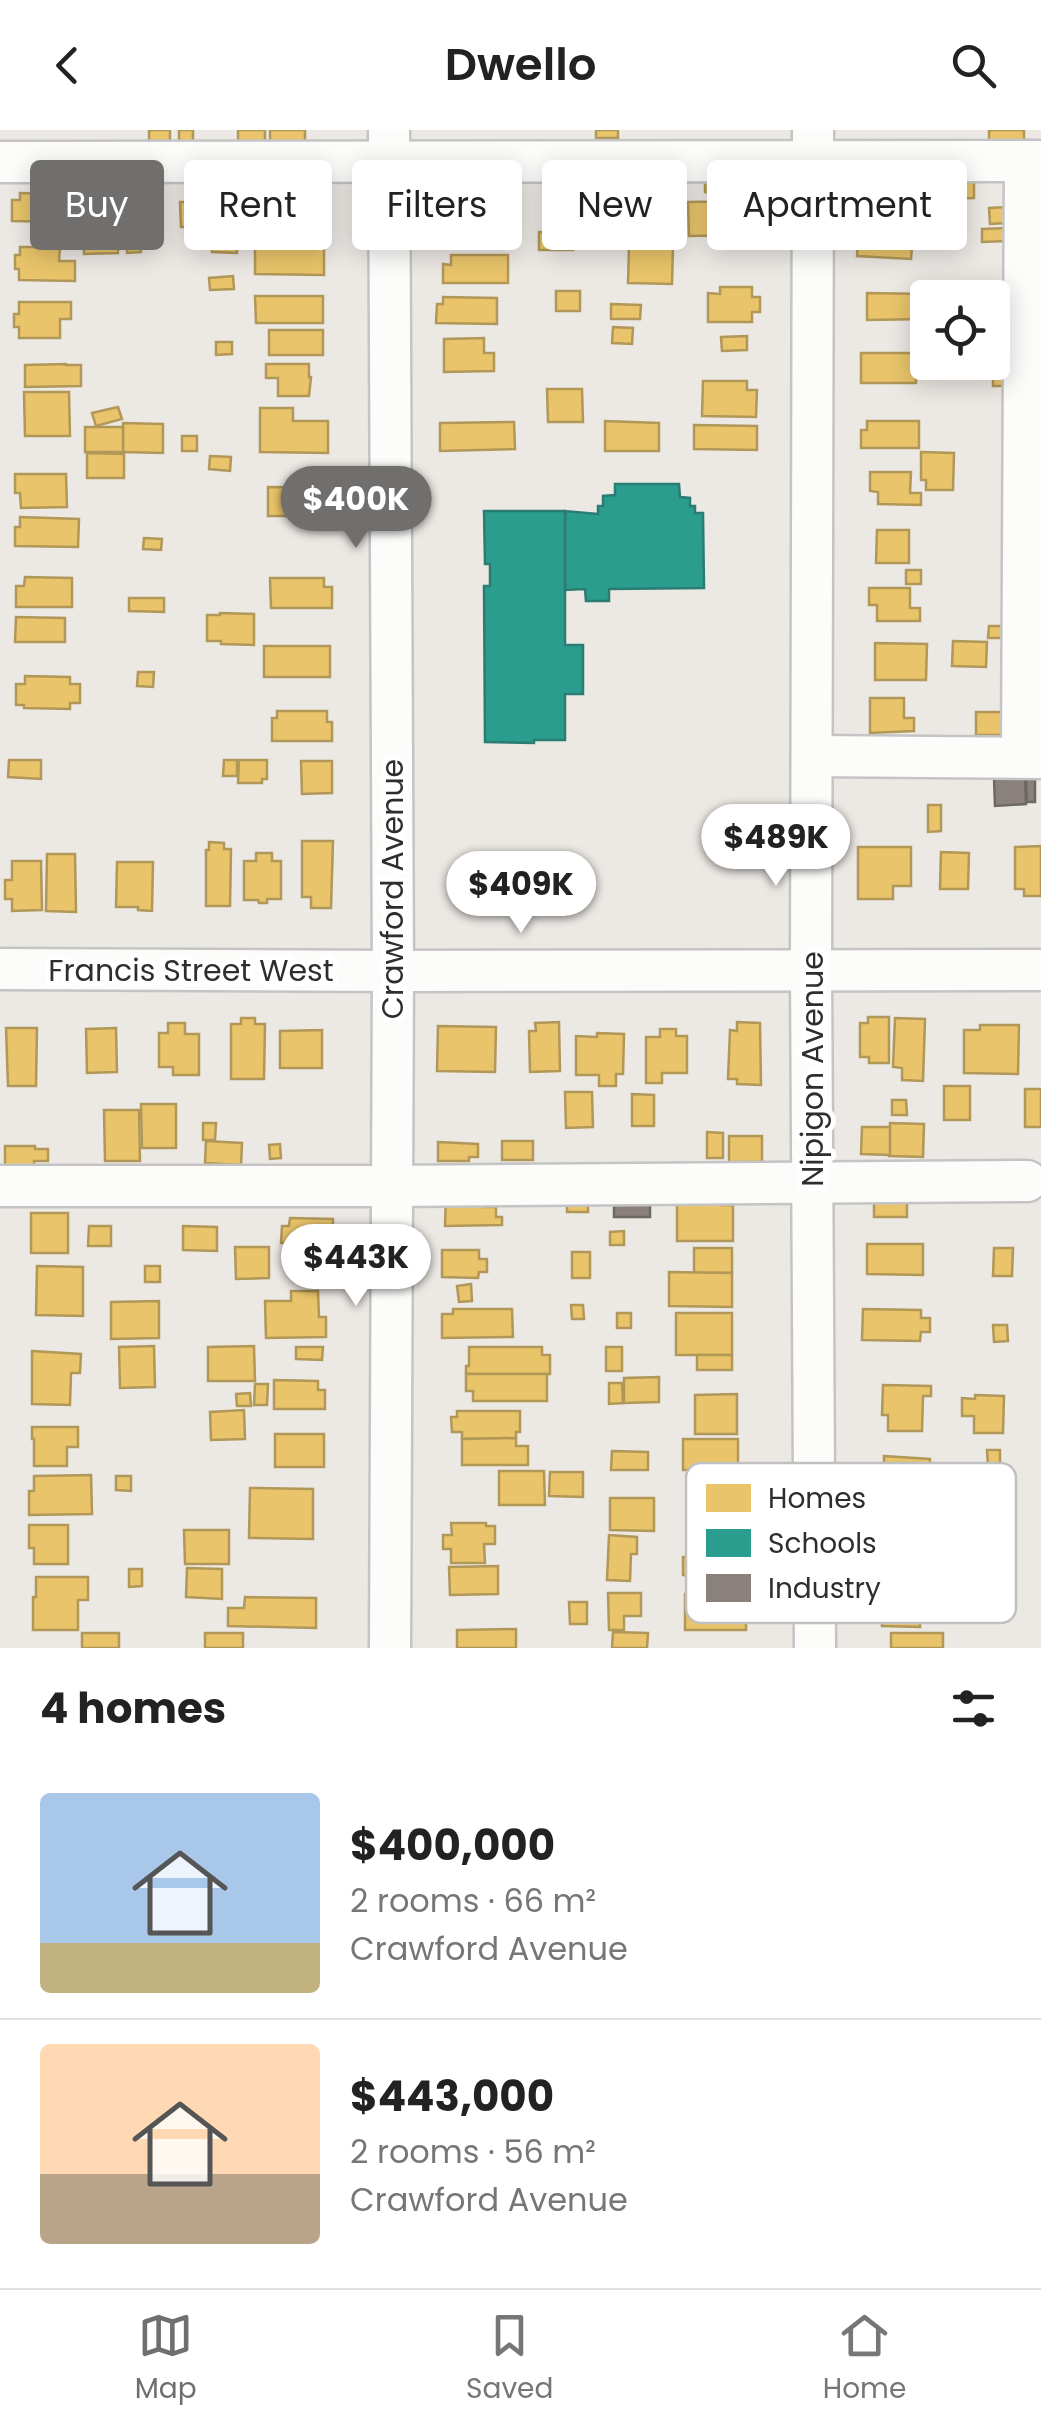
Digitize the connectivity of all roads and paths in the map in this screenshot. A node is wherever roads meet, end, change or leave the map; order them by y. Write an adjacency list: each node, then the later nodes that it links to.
1 (389, 146): 2 (street); 4 (street); 10 (street, Crawford Avenue)
2 (813, 146): 3 (street); 5 (street, Nipigon Avenue)
3 (1033, 161): 6 (street)
4 (0, 162)
5 (812, 756): 6 (street); 8 (street, Nipigon Avenue)
6 (1032, 758)
7 (0, 969): 10 (street, Francis Street West)
8 (811, 970): 9 (street, Francis Street West); 10 (street, Francis Street West); 12 (street, Nipigon Avenue)
9 (1041, 970)
10 (393, 971): 14 (street, Crawford Avenue)
11 (1027, 1181): 12 (street)
12 (812, 1183): 14 (street); 15 (street, Nipigon Avenue)
13 (0, 1186): 14 (street)
14 (392, 1186): 17 (street, Crawford Avenue)
15 (813, 1463)
16 (814, 1623): 18 (street, Nipigon Avenue)
17 (390, 1648)
18 (814, 1648)

